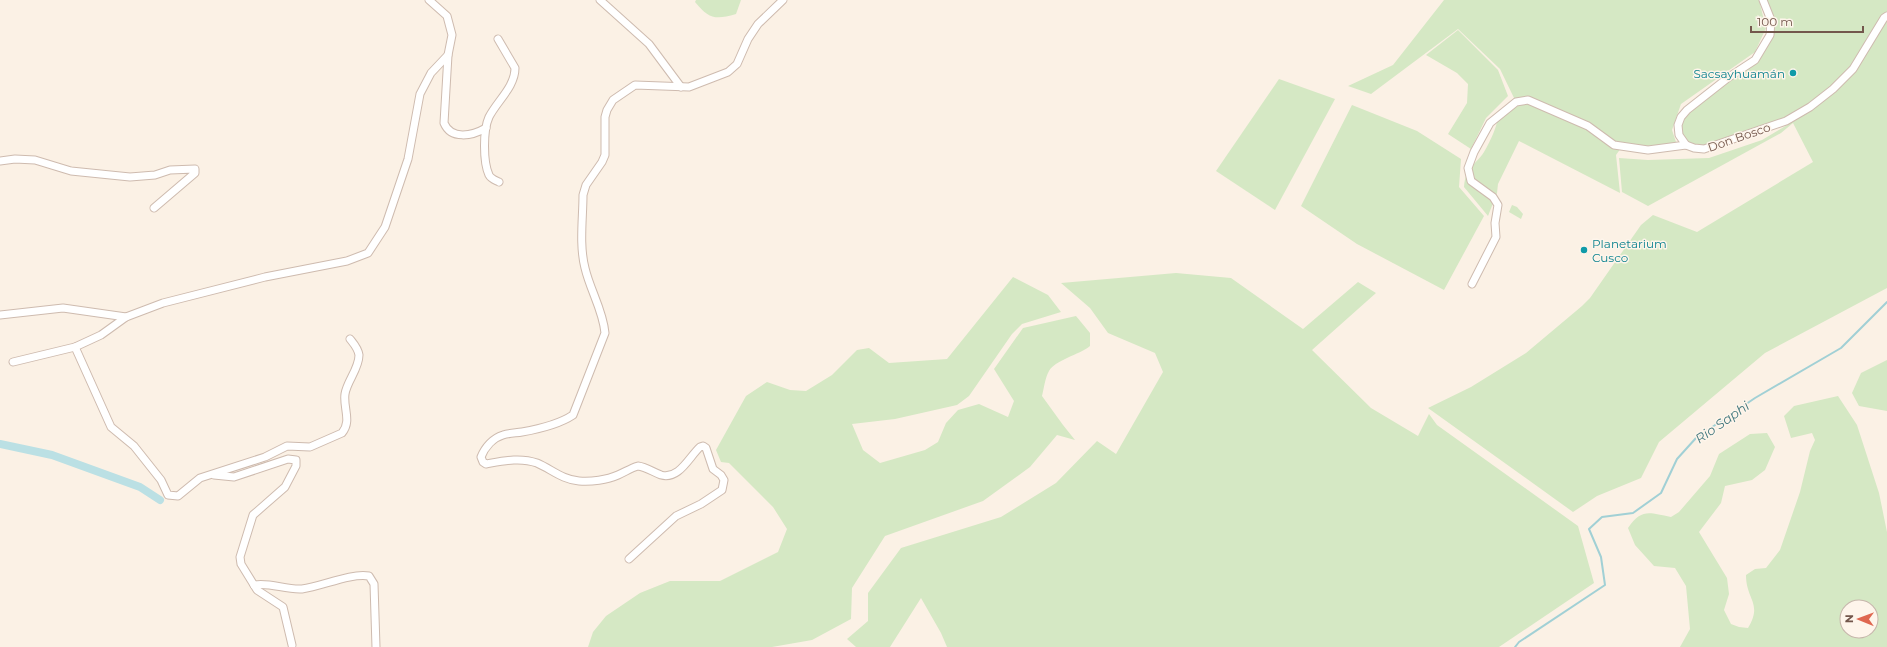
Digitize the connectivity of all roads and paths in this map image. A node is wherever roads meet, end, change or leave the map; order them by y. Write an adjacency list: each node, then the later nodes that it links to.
1 (429, 0): 7 (street)
2 (600, 0): 8 (street)
3 (783, 0): 8 (street)
4 (1763, 0): 10 (street)
5 (1887, 16): 10 (street, Don Bosco)
6 (498, 39): 9 (street)
7 (448, 55): 9 (street); 16 (street)
8 (681, 87): 21 (street)
9 (486, 128): 12 (street)
10 (1686, 145): 14 (street, Don Bosco)
11 (0, 162): 13 (street)
12 (498, 182)
13 (154, 208)
14 (1472, 284)
15 (0, 314): 16 (street)
16 (126, 317): 18 (street)
17 (350, 339): 20 (street)
18 (76, 347): 19 (street); 20 (street)
19 (13, 362)
20 (208, 474): 22 (street)
21 (629, 559)
22 (254, 585): 23 (street); 24 (street)
23 (292, 645)
24 (376, 647)

